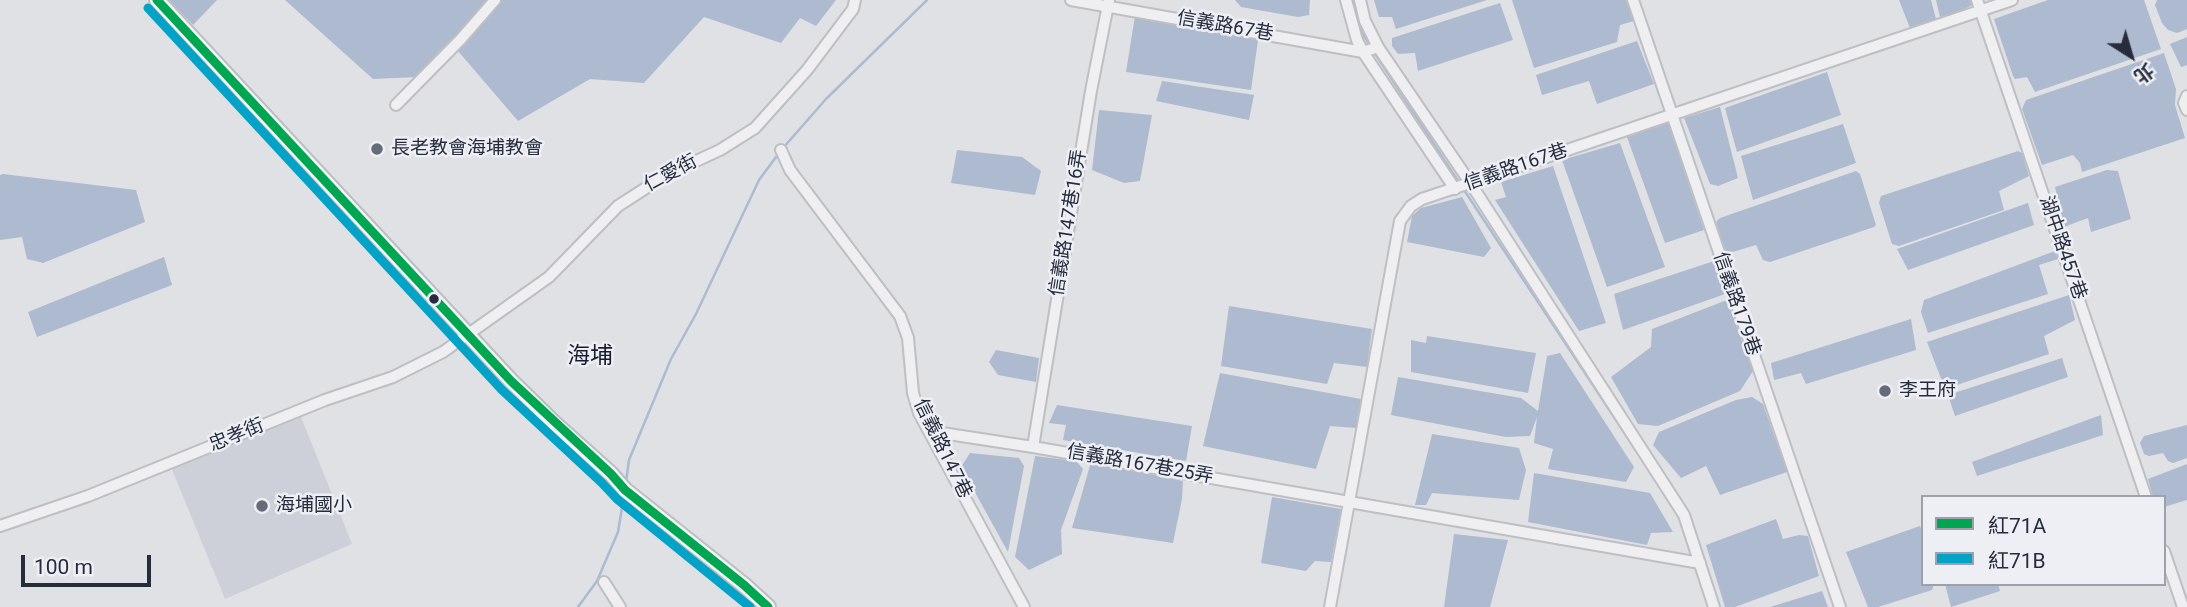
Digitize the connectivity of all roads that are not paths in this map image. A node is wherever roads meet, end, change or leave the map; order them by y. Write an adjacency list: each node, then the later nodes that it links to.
1 (157, 0): 20 (main road)
2 (495, 0): 14 (street)
3 (855, 0): 20 (street, 仁愛街)
4 (1071, 0): 9 (street, 信義路67巷)
5 (1346, 0): 12 (street)
6 (1360, 0): 11 (street)
7 (1633, 0): 16 (street, 信義路179巷)
8 (2012, 0): 10 (street, 信義路167巷)
9 (1109, 3): 12 (street, 信義路67巷); 22 (street, 信義路147巷16弄)
10 (1979, 5): 16 (street, 信義路167巷); 23 (street, 湖中路457巷)
11 (1378, 47): 12 (street, 信義路67巷); 18 (street)
12 (1363, 52): 19 (street)
13 (2187, 96): 15 (street)
14 (396, 104)
15 (2187, 110)
16 (1672, 114): 18 (street, 信義路167巷); 34 (street, 信義路179巷)
17 (781, 150): 21 (street, 信義路147巷)
18 (1470, 184): 19 (street, 信義路167巷); 27 (street)
19 (1456, 188): 24 (street, 信義路167巷)
20 (468, 335): 25 (street, 忠孝街); 30 (main road)
21 (929, 431): 22 (street, 信義路167巷25弄); 31 (street, 信義路147巷)
22 (1033, 447): 24 (street, 信義路167巷25弄)
23 (2145, 495)
24 (1351, 502): 27 (street, 信義路167巷25弄); 32 (street, 信義路167巷)
25 (0, 526)
26 (2166, 557): 35 (street)
27 (1700, 563): 33 (street)
28 (604, 582): 29 (street)
29 (620, 607)
30 (768, 607)
31 (1024, 607)
32 (1330, 607)
33 (1714, 607)
34 (1840, 607)
35 (2183, 607)

